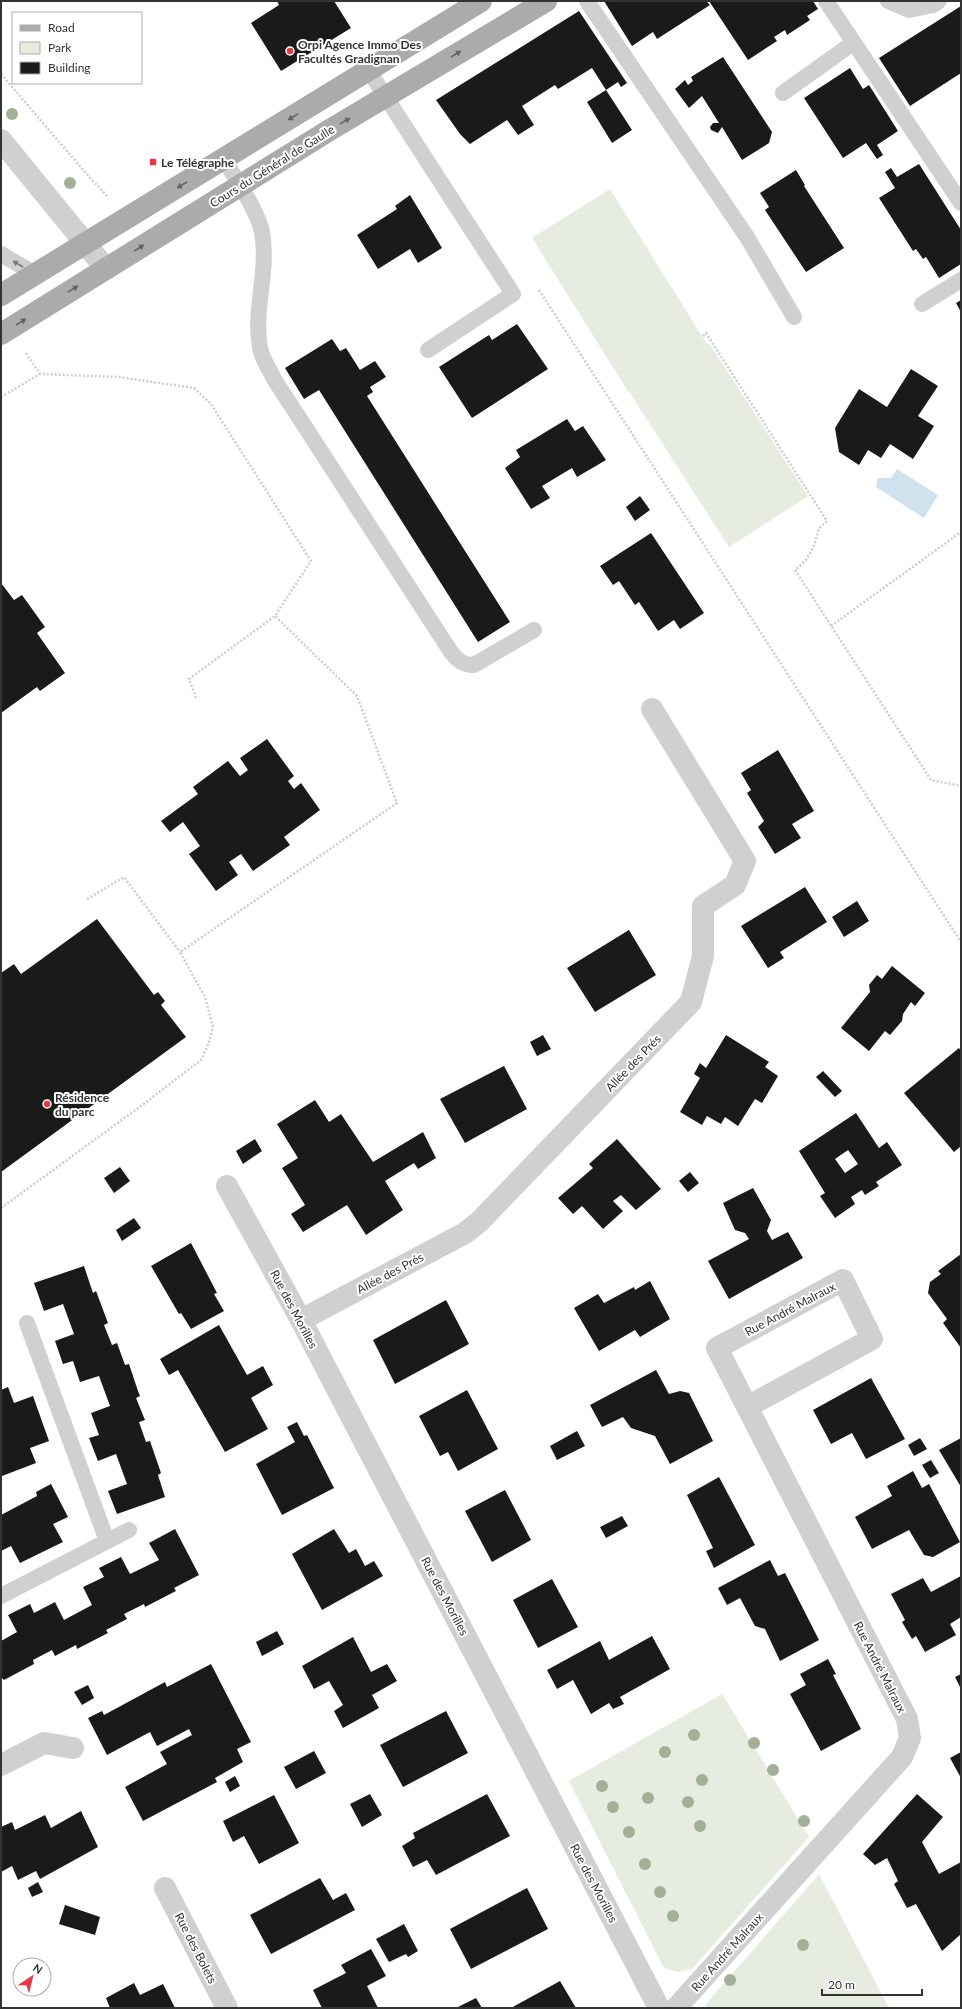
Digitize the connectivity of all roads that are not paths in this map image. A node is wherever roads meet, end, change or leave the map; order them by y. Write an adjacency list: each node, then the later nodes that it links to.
1 (481, 1): 8 (main road)
2 (546, 1): 10 (main road, Cours du Général de Gaulle, one-way to 2)
3 (588, 1): 22 (lane)
4 (826, 1): 7 (lane)
5 (888, 1): 6 (lane)
6 (939, 1)
7 (853, 43): 9 (lane); 14 (lane)
8 (369, 71): 10 (lane); 12 (main road, one-way to 12)
9 (783, 93)
10 (386, 97): 13 (main road, Cours du Général de Gaulle, one-way to 10); 24 (lane)
11 (1, 140): 15 (street)
12 (224, 159): 13 (lane); 15 (main road, one-way to 15)
13 (240, 186): 17 (main road, Cours du Général de Gaulle, one-way to 13); 25 (lane)
14 (961, 203)
15 (85, 243): 17 (street); 18 (main road)
16 (1, 254): 18 (lane, one-way to 16)
17 (106, 269): 23 (main road, Cours du Général de Gaulle, one-way to 17)
18 (35, 274): 20 (main road)
19 (961, 280): 21 (lane)
20 (1, 295)
21 (922, 304)
22 (794, 317)
23 (1, 334)
24 (428, 350)
25 (534, 630)
26 (652, 709): 28 (street, Allée des Prés)
27 (226, 1186): 28 (street, Rue des Morilles)
28 (301, 1320): 38 (street, Rue des Morilles)
29 (27, 1323): 32 (lane)
30 (747, 1407): 30 (street, Rue André Malraux); 39 (street, Rue André Malraux)
31 (129, 1530): 32 (lane)
32 (107, 1541): 33 (lane)
33 (1, 1596)
34 (73, 1748): 35 (street)
35 (1, 1766)
36 (165, 1888): 37 (street, Rue des Bolets)
37 (227, 2008)
38 (659, 2008)
39 (676, 2008)

